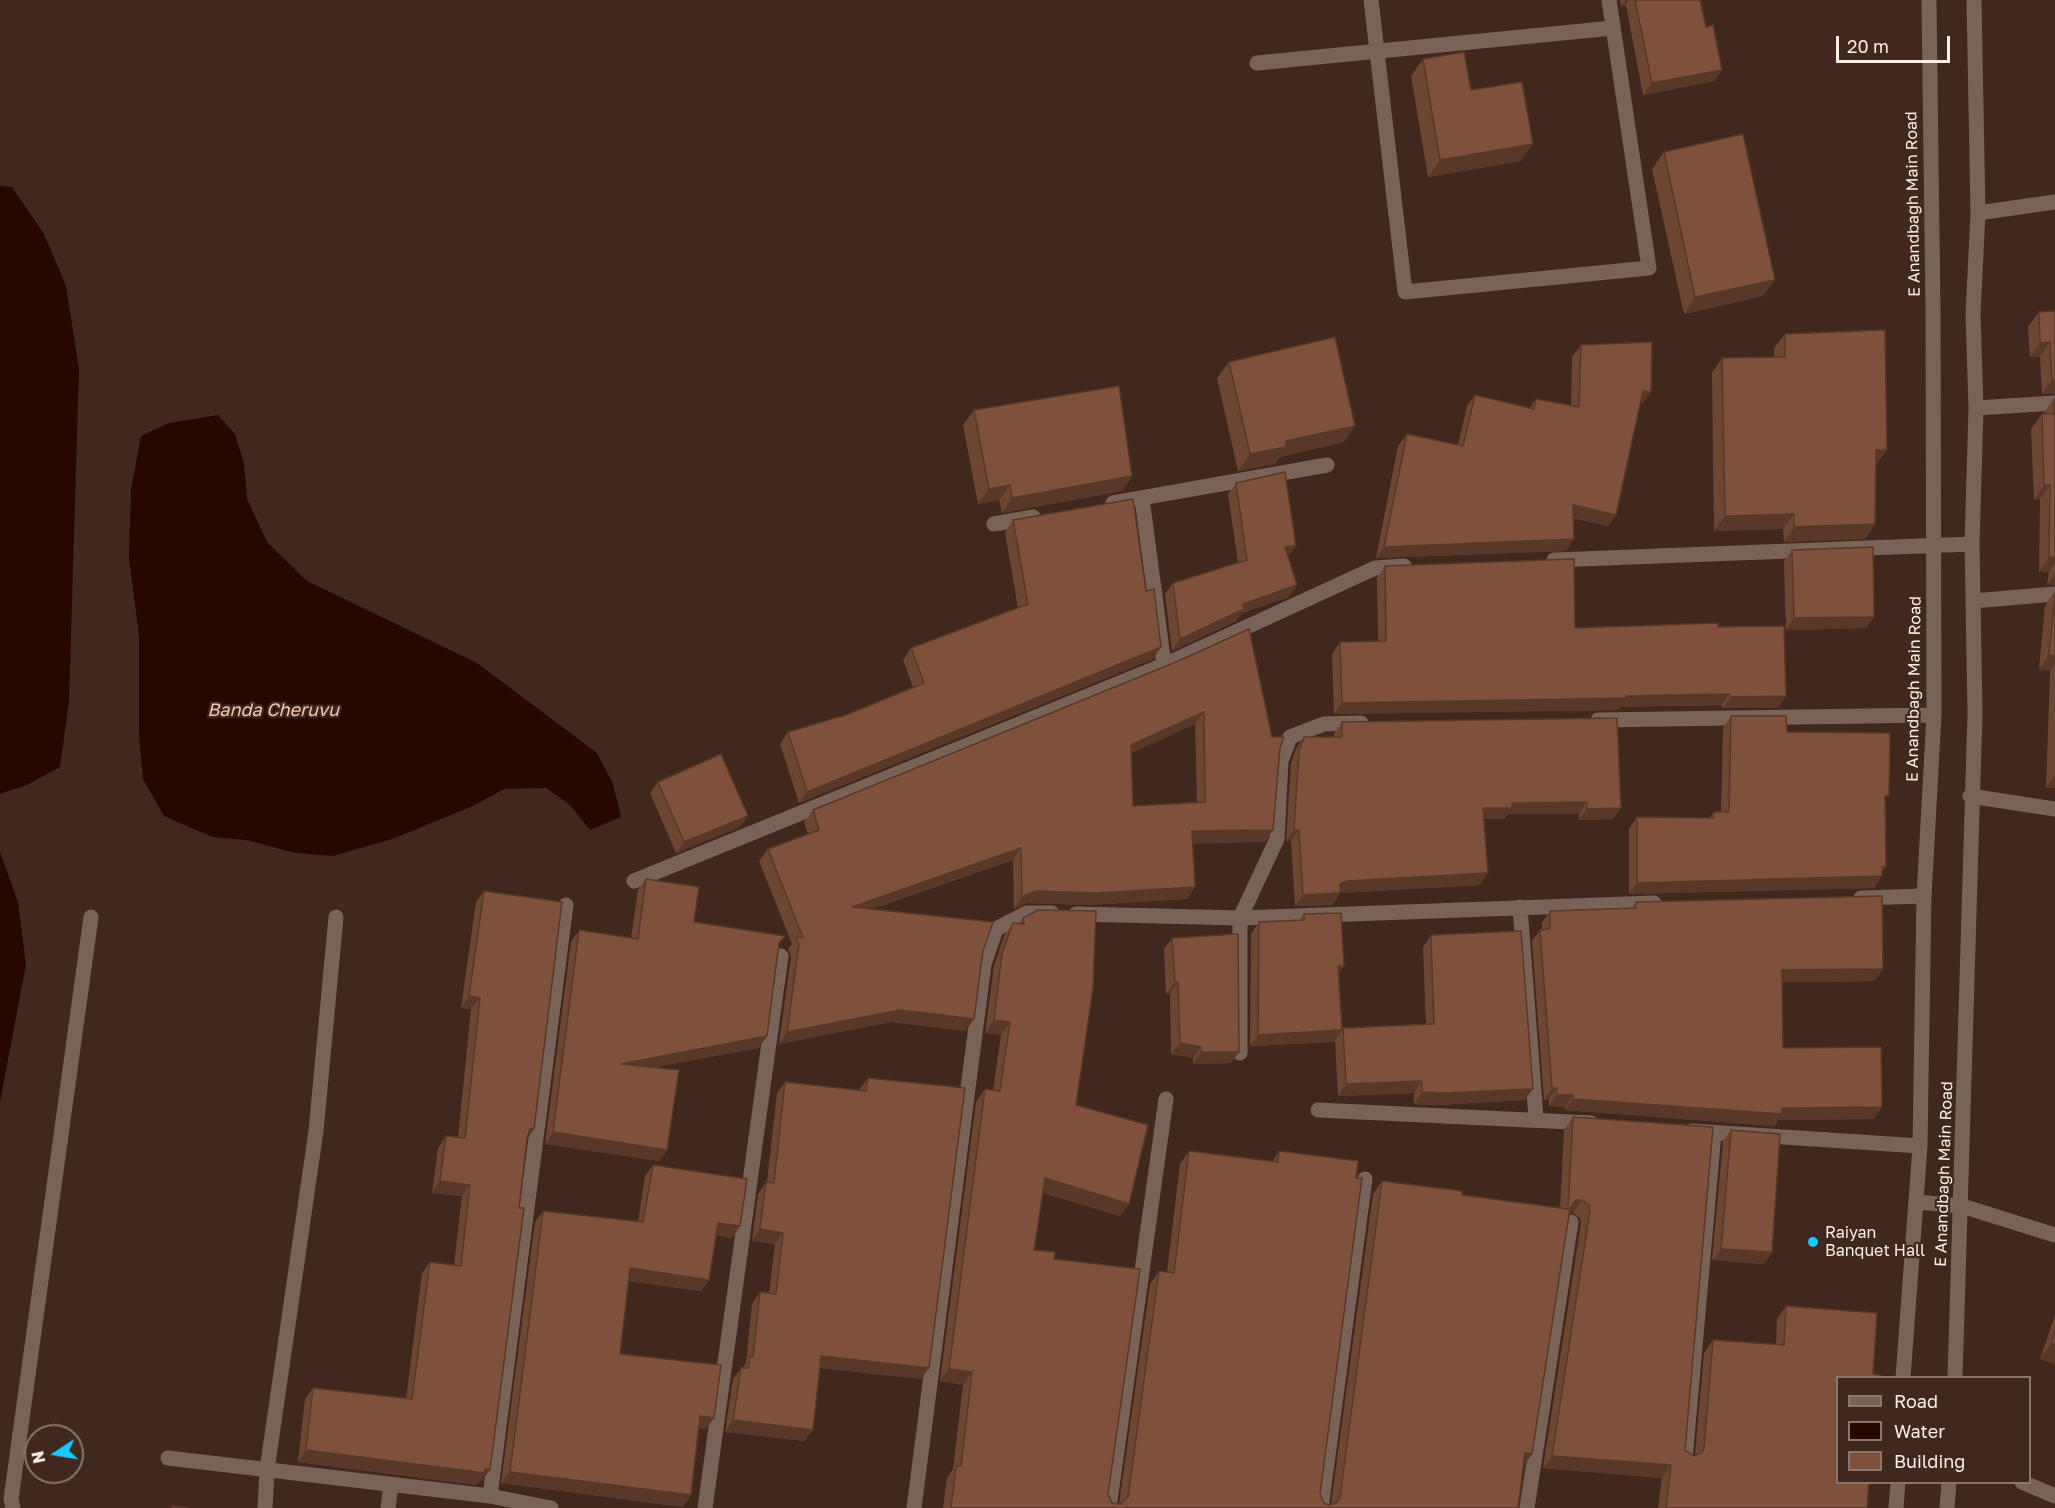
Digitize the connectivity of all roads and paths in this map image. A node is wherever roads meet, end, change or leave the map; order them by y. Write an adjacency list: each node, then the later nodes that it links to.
1 (1371, 0): 6 (street)
2 (1609, 0): 5 (street)
3 (1929, 0): 17 (street, E Anandbagh Main Road)
4 (1974, 0): 9 (street, E Anandbagh Main Road)
5 (1613, 28): 6 (street); 6 (street)
6 (1377, 53): 7 (street)
7 (1257, 63)
8 (2055, 202): 9 (street)
9 (1978, 213): 11 (street, E Anandbagh Main Road)
10 (2055, 403): 11 (street)
11 (1976, 408): 18 (street, E Anandbagh Main Road)
12 (1327, 465): 13 (street)
13 (1142, 498): 14 (street); 23 (street)
14 (1096, 506)
15 (1051, 514): 16 (street)
16 (994, 524)
17 (1933, 544): 18 (street); 19 (street); 24 (street, E Anandbagh Main Road)
18 (1972, 544): 22 (street, E Anandbagh Main Road)
19 (1541, 560)
20 (1422, 566): 23 (street)
21 (2055, 594): 22 (street)
22 (1973, 601): 27 (street, E Anandbagh Main Road)
23 (1164, 665): 29 (street)
24 (1934, 715): 25 (street); 30 (street, E Anandbagh Main Road)
25 (1587, 720)
26 (1372, 723): 37 (street)
27 (1970, 796): 28 (street); 49 (street, E Anandbagh Main Road)
28 (2055, 809)
29 (634, 881)
30 (1924, 896): 31 (street); 46 (street, E Anandbagh Main Road)
31 (1841, 898)
32 (1674, 903): 34 (street)
33 (566, 905): 61 (street)
34 (1520, 906): 37 (street); 42 (street)
35 (91, 917): 63 (street)
36 (336, 917): 56 (street)
37 (1240, 918): 39 (street); 68 (street)
38 (782, 956): 67 (street)
39 (1240, 1053)
40 (1166, 1099): 69 (street)
41 (1318, 1110): 42 (street)
42 (1536, 1118): 43 (street)
43 (1607, 1124)
44 (1678, 1130): 45 (street)
45 (1714, 1133): 46 (street); 55 (street)
46 (1920, 1146): 48 (street, E Anandbagh Main Road)
47 (1365, 1179): 70 (street)
48 (1916, 1202): 49 (street); 52 (street, E Anandbagh Main Road)
49 (1962, 1206): 51 (street); 53 (street, E Anandbagh Main Road)
50 (1571, 1222): 71 (street)
51 (2055, 1235)
52 (1903, 1376)
53 (1955, 1376)
54 (168, 1458): 56 (street)
55 (1685, 1459)
56 (267, 1470): 60 (street); 64 (street)
57 (1898, 1484): 72 (street)
58 (1949, 1484): 73 (street)
59 (2027, 1484): 62 (street)
60 (391, 1485): 61 (street); 65 (street)
61 (490, 1496): 66 (street)
62 (2055, 1496)
63 (13, 1508)
64 (265, 1508)
65 (388, 1508)
66 (551, 1508)
67 (705, 1508)
68 (914, 1508)
69 (1109, 1508)
70 (1321, 1508)
71 (1527, 1508)
72 (1896, 1508)
73 (1947, 1508)

